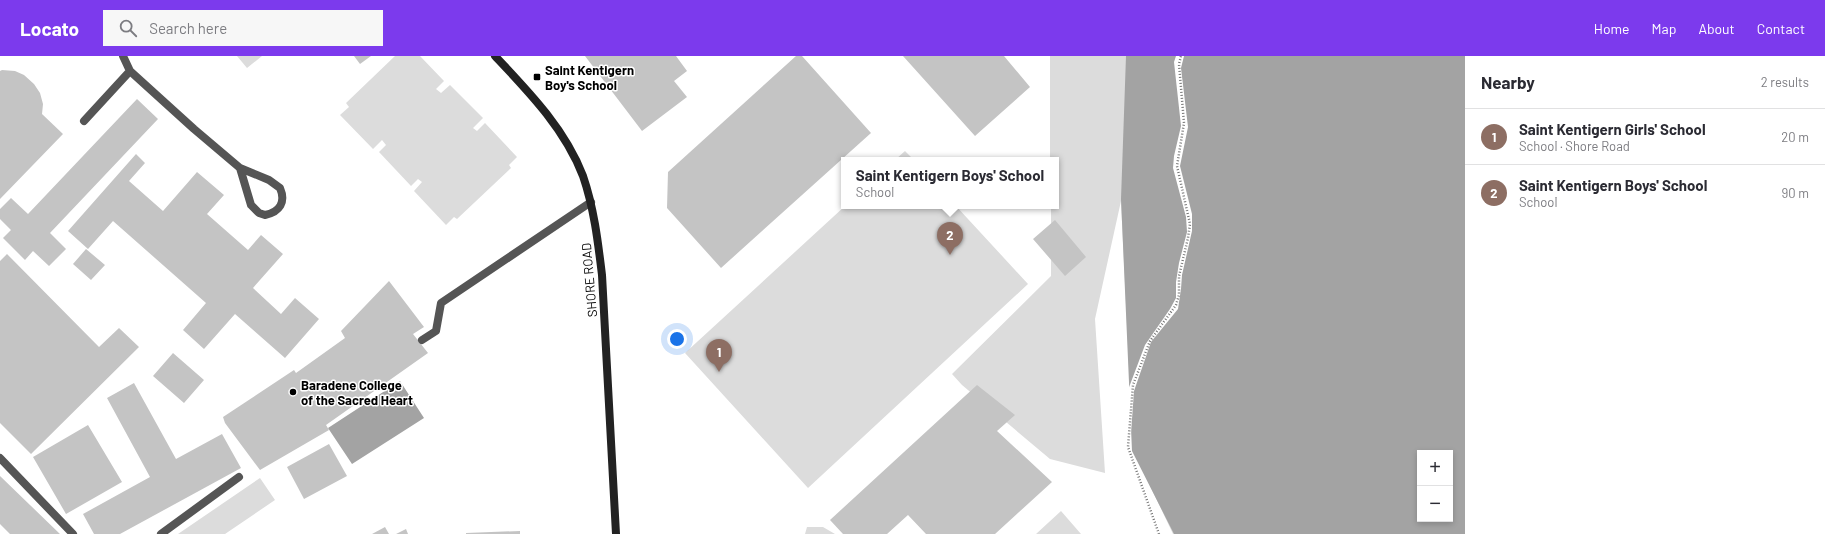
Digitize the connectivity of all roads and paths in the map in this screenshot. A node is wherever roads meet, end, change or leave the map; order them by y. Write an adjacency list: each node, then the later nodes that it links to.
1 (123, 56): 4 (lane)
2 (495, 56): 7 (main road, SHORE ROAD)
3 (1181, 56): 14 (path)
4 (130, 71): 5 (lane); 6 (lane)
5 (84, 121)
6 (240, 168): 6 (lane)
7 (591, 202): 8 (lane); 13 (main road, SHORE ROAD)
8 (422, 340)
9 (0, 458): 11 (lane)
10 (239, 477): 12 (lane)
11 (73, 534)
12 (161, 534)
13 (616, 534)
14 (1159, 534)

